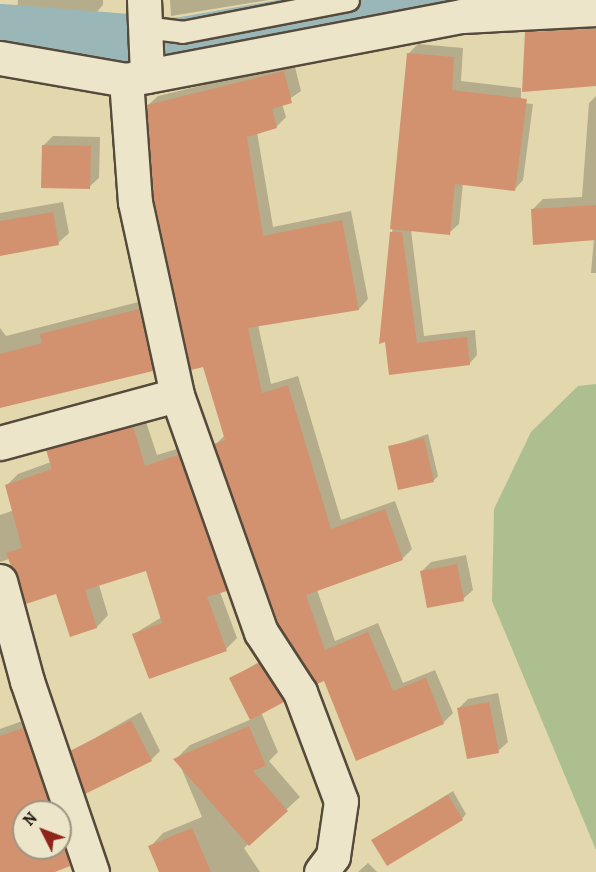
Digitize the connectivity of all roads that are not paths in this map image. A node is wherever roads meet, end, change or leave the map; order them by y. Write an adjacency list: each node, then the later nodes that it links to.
1 (348, 0): 4 (lane)
2 (547, 6): 3 (street); 6 (street)
3 (596, 9)
4 (144, 13): 6 (street)
5 (0, 58): 6 (street)
6 (140, 77): 7 (street)
7 (177, 395): 8 (street); 12 (street)
8 (0, 442)
9 (0, 581): 10 (street)
10 (13, 686): 11 (street)
11 (92, 872)
12 (321, 872)

